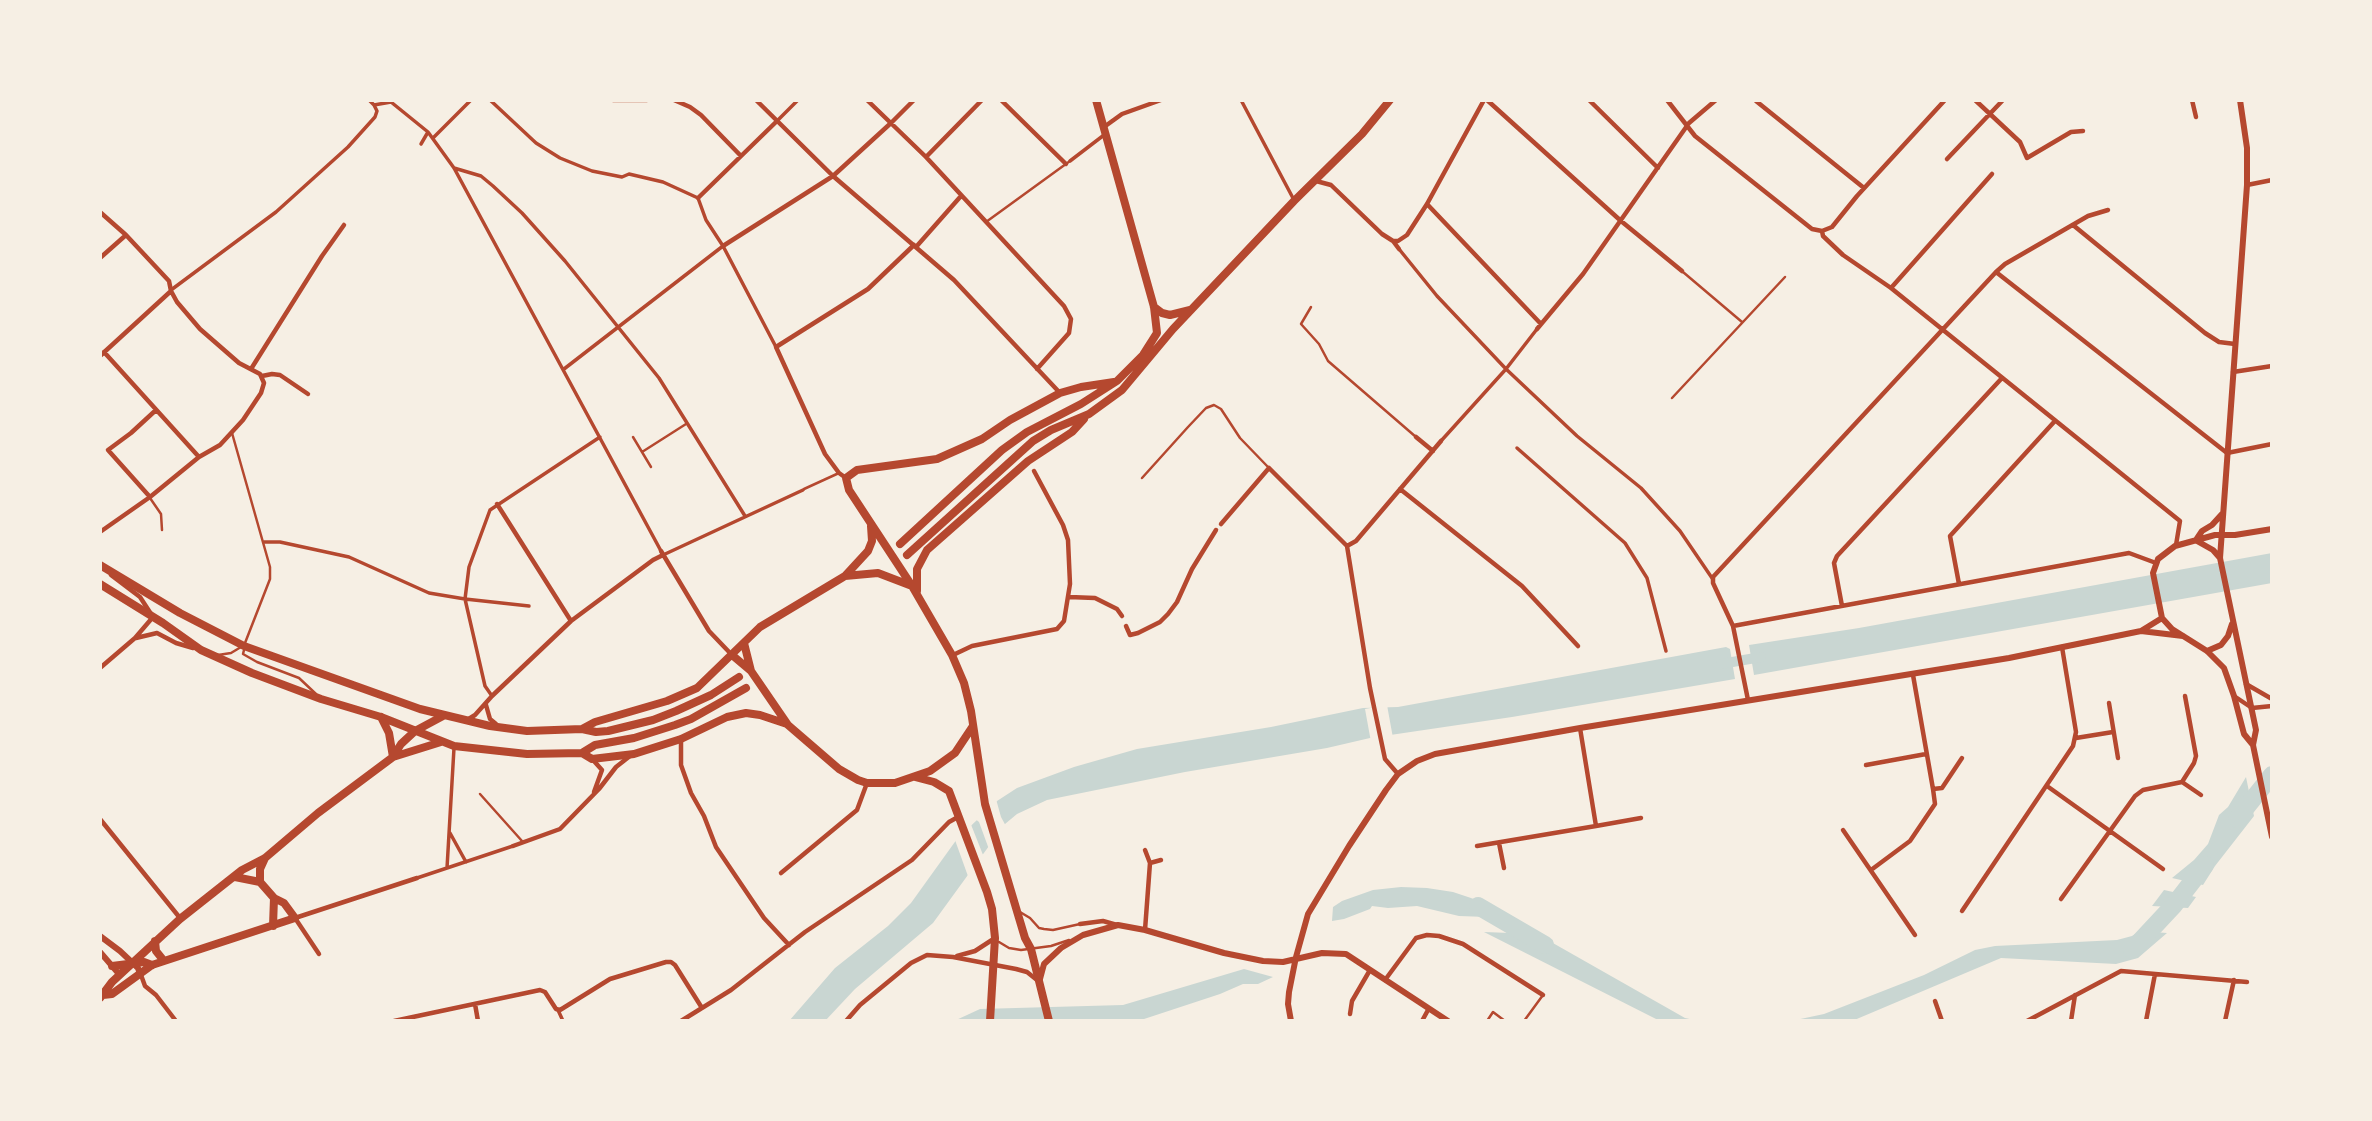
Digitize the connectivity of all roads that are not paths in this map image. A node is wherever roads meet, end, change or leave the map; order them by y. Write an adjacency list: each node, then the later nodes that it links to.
1 (364, 100): 28 (street)
2 (471, 100): 37 (street)
3 (490, 100): 45 (street)
4 (614, 100): 5 (street)
5 (647, 100)
6 (674, 100): 39 (street)
7 (756, 100): 31 (street)
8 (799, 100): 31 (street)
9 (867, 100): 32 (street)
10 (914, 100): 32 (street)
11 (982, 100): 40 (street)
12 (1000, 100): 42 (street)
13 (1096, 100): 34 (main road)
14 (1161, 100): 34 (street)
15 (1241, 100): 55 (street)
16 (1390, 100): 50 (main road)
17 (1486, 100): 56 (street); 59 (street)
18 (1589, 100): 43 (street)
19 (1667, 100): 33 (street)
20 (1716, 100): 33 (street)
21 (1945, 100): 52 (street)
22 (1975, 100): 29 (street)
23 (2003, 100): 29 (street)
24 (2192, 100): 30 (street)
25 (2240, 100): 51 (street)
26 (391, 101): 28 (street); 36 (street)
27 (1756, 101): 52 (street)
28 (374, 105): 74 (street)
29 (1990, 114): 35 (street); 41 (street)
30 (2196, 117)
31 (777, 121): 39 (street); 47 (street)
32 (891, 123): 40 (street); 47 (street)
33 (1687, 127): 43 (street); 63 (street)
34 (1105, 131): 42 (street); 75 (main road)
35 (2083, 131)
36 (428, 132): 37 (street); 38 (street)
37 (433, 138): 44 (street)
38 (421, 144)
39 (741, 156): 54 (street)
40 (926, 157): 53 (street)
41 (1947, 159)
42 (1068, 162): 60 (lane)
43 (1658, 167): 59 (street)
44 (454, 168): 80 (street); 90 (street)
45 (592, 171): 48 (street); 54 (street)
46 (1992, 174): 73 (street)
47 (833, 176): 66 (street); 67 (street)
48 (591, 178)
49 (2272, 180): 51 (street)
50 (1315, 181): 55 (main road); 65 (street)
51 (2247, 184): 83 (street)
52 (1864, 188): 63 (street)
53 (961, 196): 60 (street); 67 (street)
54 (698, 198): 66 (street)
55 (1294, 201): 77 (main road)
56 (1427, 204): 65 (street); 79 (street)
57 (2108, 210): 62 (street)
58 (100, 212): 64 (street)
59 (1620, 221): 70 (street); 79 (street)
60 (986, 222): 88 (street)
61 (344, 225): 87 (street)
62 (2073, 225): 71 (street); 83 (street)
63 (1822, 231): 73 (street)
64 (126, 235): 69 (street); 74 (street)
65 (1393, 241): 68 (street)
66 (723, 246): 80 (street); 84 (street)
67 (915, 246): 84 (street); 88 (street)
68 (1399, 248): 89 (street)
69 (100, 258)
70 (1682, 271): 78 (lane)
71 (1996, 272): 82 (street); 111 (street)
72 (1785, 277): 78 (lane)
73 (1891, 288): 82 (street)
74 (171, 291): 85 (street); 87 (street)
75 (1154, 307): 77 (main road); 94 (main road)
76 (1311, 307): 105 (lane)
77 (1192, 309): 99 (main road)
78 (1742, 322): 97 (lane)
79 (1541, 324): 81 (street)
80 (616, 327): 90 (street); 101 (street)
81 (1537, 329): 89 (street)
82 (1941, 330): 93 (street); 142 (street)
83 (2235, 344): 91 (street)
84 (776, 347): 116 (street)
85 (102, 354): 98 (street)
86 (2272, 366): 91 (street)
87 (251, 369): 92 (street)
88 (1037, 369): 95 (street)
89 (1506, 369): 106 (street); 142 (street)
90 (563, 370): 103 (street)
91 (2233, 372): 111 (street)
92 (262, 376): 96 (street); 102 (street)
93 (2002, 378): 100 (street); 150 (street)
94 (1117, 381): 95 (main road); 133 (main road)
95 (1060, 393): 116 (main road)
96 (308, 394)
97 (1672, 398)
98 (156, 410): 112 (street); 120 (street)
99 (1089, 414): 137 (main road); 146 (main road)
100 (2054, 422): 135 (street); 144 (street)
101 (686, 424): 110 (lane); 123 (street)
102 (232, 433): 112 (street); 132 (lane)
103 (600, 437): 121 (street); 136 (street)
104 (633, 437): 110 (lane)
105 (1416, 437): 109 (street)
106 (1441, 441): 109 (street)
107 (2272, 444): 111 (street)
108 (1517, 448): 166 (street)
109 (1433, 451): 118 (street)
110 (642, 452): 113 (lane)
111 (2227, 453): 122 (street)
112 (199, 457): 120 (street)
113 (651, 467)
114 (1269, 468): 117 (lane); 124 (street); 134 (street)
115 (1034, 471): 147 (street)
116 (843, 475): 119 (lane); 125 (main road)
117 (1142, 478)
118 (1400, 489): 134 (street); 163 (street)
119 (803, 490): 123 (street)
120 (150, 497): 127 (lane); 129 (street)
121 (496, 504): 148 (street); 154 (street)
122 (2222, 514): 130 (street); 131 (street)
123 (746, 516): 136 (street)
124 (1221, 524)
125 (871, 525): 141 (main road); 145 (main road)
126 (2272, 529): 130 (street)
127 (162, 530)
128 (1216, 530): 156 (street)
129 (100, 532)
130 (2221, 535): 131 (street); 138 (street)
131 (2196, 540): 135 (street); 138 (street)
132 (264, 542): 148 (street); 162 (lane)
133 (900, 544)
134 (1347, 546): 210 (street)
135 (2175, 546): 139 (street)
136 (662, 553): 154 (street); 168 (street)
137 (907, 555)
138 (2220, 560): 155 (street)
139 (2156, 563): 144 (street); 153 (street)
140 (100, 565): 152 (street); 162 (main road)
141 (845, 576): 145 (main road); 161 (main road)
142 (1713, 579): 157 (street)
143 (100, 584): 152 (main road)
144 (1959, 584): 150 (street)
145 (912, 586): 146 (main road)
146 (918, 595): 169 (main road)
147 (1069, 597): 151 (street); 169 (street)
148 (465, 600): 149 (street); 178 (street)
149 (529, 606)
150 (1842, 606): 157 (street)
151 (1122, 616)
152 (153, 617): 160 (street); 165 (main road)
153 (2162, 618): 158 (street); 159 (street)
154 (571, 621): 178 (street)
155 (2233, 622): 167 (street); 175 (street)
156 (1126, 626)
157 (1733, 626): 182 (street)
158 (2141, 631): 159 (street); 164 (street)
159 (2183, 636): 167 (street)
160 (135, 638): 165 (street); 171 (street)
161 (744, 643): 168 (main road); 172 (main road)
162 (244, 646): 170 (lane); 180 (lane); 187 (main road)
163 (1578, 646)
164 (2062, 647): 173 (street); 197 (street)
165 (201, 650): 170 (main road)
166 (1666, 651)
167 (2207, 651): 177 (street)
168 (732, 655): 172 (main road); 194 (main road)
169 (952, 655): 191 (main road)
170 (214, 656): 180 (main road)
171 (100, 667)
172 (751, 671): 190 (main road)
173 (1913, 675): 182 (street); 204 (street)
174 (739, 677): 194 (main road)
175 (2246, 684): 181 (street); 186 (street)
176 (746, 688): 202 (main road)
177 (2234, 695): 186 (street); 200 (street)
178 (492, 696): 184 (street)
179 (2185, 696): 212 (street)
180 (321, 699): 188 (main road)
181 (2272, 699)
182 (1748, 700): 193 (street)
183 (2109, 703): 196 (street)
184 (485, 704): 189 (street); 192 (street)
185 (2272, 706): 186 (street)
186 (2252, 708): 200 (street)
187 (443, 716): 189 (main road); 195 (main road)
188 (381, 717): 195 (main road); 205 (main road)
189 (466, 721): 192 (main road)
190 (788, 725): 198 (main road); 213 (main road)
191 (972, 726): 211 (main road); 246 (main road)
192 (500, 728): 194 (main road)
193 (1580, 728): 210 (street); 222 (street)
194 (582, 729)
195 (415, 731): 199 (main road); 205 (main road)
196 (2113, 732): 197 (street); 207 (street)
197 (2076, 738): 214 (street)
198 (681, 739): 203 (main road); 259 (street)
199 (442, 742): 201 (main road); 205 (main road)
200 (2253, 745): 226 (street)
201 (454, 746): 202 (main road); 224 (street)
202 (582, 753): 208 (main road)
203 (634, 754): 208 (main road); 216 (street)
204 (1926, 754): 209 (street); 215 (street)
205 (393, 757): 233 (main road)
206 (1962, 758): 215 (street)
207 (2118, 758)
208 (592, 759): 216 (street)
209 (1866, 765)
210 (1398, 774): 264 (street)
211 (915, 777): 213 (main road); 219 (main road)
212 (2182, 782): 218 (street); 225 (street)
213 (867, 783): 240 (street)
214 (2047, 786): 225 (street); 247 (street)
215 (1933, 789): 239 (street)
216 (594, 793): 227 (street)
217 (480, 794): 227 (lane)
218 (2201, 795)
219 (960, 816): 257 (main road); 259 (street)
220 (1641, 818): 222 (street)
221 (100, 819): 249 (street)
222 (1596, 826): 228 (street)
223 (1843, 830): 239 (street)
224 (449, 831): 234 (street); 236 (street)
225 (2110, 831): 238 (street); 245 (street)
226 (2272, 837)
227 (523, 843): 229 (street)
228 (1499, 843): 230 (street); 237 (street)
229 (513, 846): 234 (street)
230 (1477, 846)
231 (1145, 850): 235 (street)
232 (1161, 860): 235 (street)
233 (263, 862): 241 (main road); 243 (main road)
234 (466, 862): 236 (street)
235 (1150, 863): 253 (street)
236 (447, 868): 242 (street)
237 (1504, 868)
238 (2163, 869)
239 (1871, 870): 254 (street)
240 (781, 873)
241 (239, 878): 243 (main road); 249 (main road)
242 (417, 878): 248 (street)
243 (260, 882): 244 (main road)
244 (274, 898): 248 (main road); 252 (main road)
245 (2062, 899)
246 (1017, 911): 250 (lane); 260 (main road)
247 (1962, 911)
248 (295, 918): 252 (main road); 262 (street)
249 (180, 919): 258 (main road)
250 (1080, 924): 251 (street)
251 (1118, 925): 253 (street); 256 (street)
252 (273, 926): 265 (main road)
253 (1145, 930): 264 (street)
254 (1915, 935)
255 (100, 936): 266 (street)
256 (1079, 937): 260 (lane); 278 (street)
257 (995, 938): 260 (lane); 263 (street); 268 (main road)
258 (155, 941): 265 (main road); 266 (main road)
259 (789, 945): 284 (street)
260 (1031, 949): 278 (main road)
261 (100, 952): 269 (street)
262 (319, 954)
263 (953, 957): 268 (street); 293 (street)
264 (1296, 957): 270 (street); 296 (street)
265 (163, 961): 267 (main road)
266 (132, 962): 267 (main road); 269 (main road); 271 (main road); 272 (street); 275 (main road)
267 (152, 965): 272 (main road)
268 (994, 965): 278 (street); 294 (main road)
269 (112, 966): 271 (street)
270 (1370, 970): 276 (street); 287 (street)
271 (119, 974): 281 (main road)
272 (141, 974): 275 (main road); 288 (street)
273 (2155, 974): 274 (street); 280 (street); 305 (street)
274 (2234, 980): 277 (street); 306 (street)
275 (129, 981): 281 (main road)
276 (1384, 981): 279 (street); 286 (street)
277 (2247, 982)
278 (1040, 986): 295 (main road)
279 (1542, 995): 301 (lane)
280 (2075, 995): 303 (street); 304 (street)
281 (102, 997)
282 (1935, 1002): 302 (street)
283 (475, 1004): 285 (street); 289 (street); 290 (street)
284 (702, 1008): 285 (street); 292 (street)
285 (560, 1010): 291 (street)
286 (1428, 1010): 297 (street); 298 (street)
287 (1350, 1014)
288 (176, 1021)
289 (394, 1021)
290 (478, 1021)
291 (563, 1021)
292 (681, 1021)
293 (846, 1021)
294 (990, 1021)
295 (1049, 1021)
296 (1292, 1021)
297 (1422, 1021)
298 (1448, 1021)
299 (1488, 1021): 300 (lane)
300 (1506, 1021)
301 (1524, 1021)
302 (1942, 1021)
303 (2027, 1021)
304 (2071, 1021)
305 (2146, 1021)
306 (2225, 1021)

